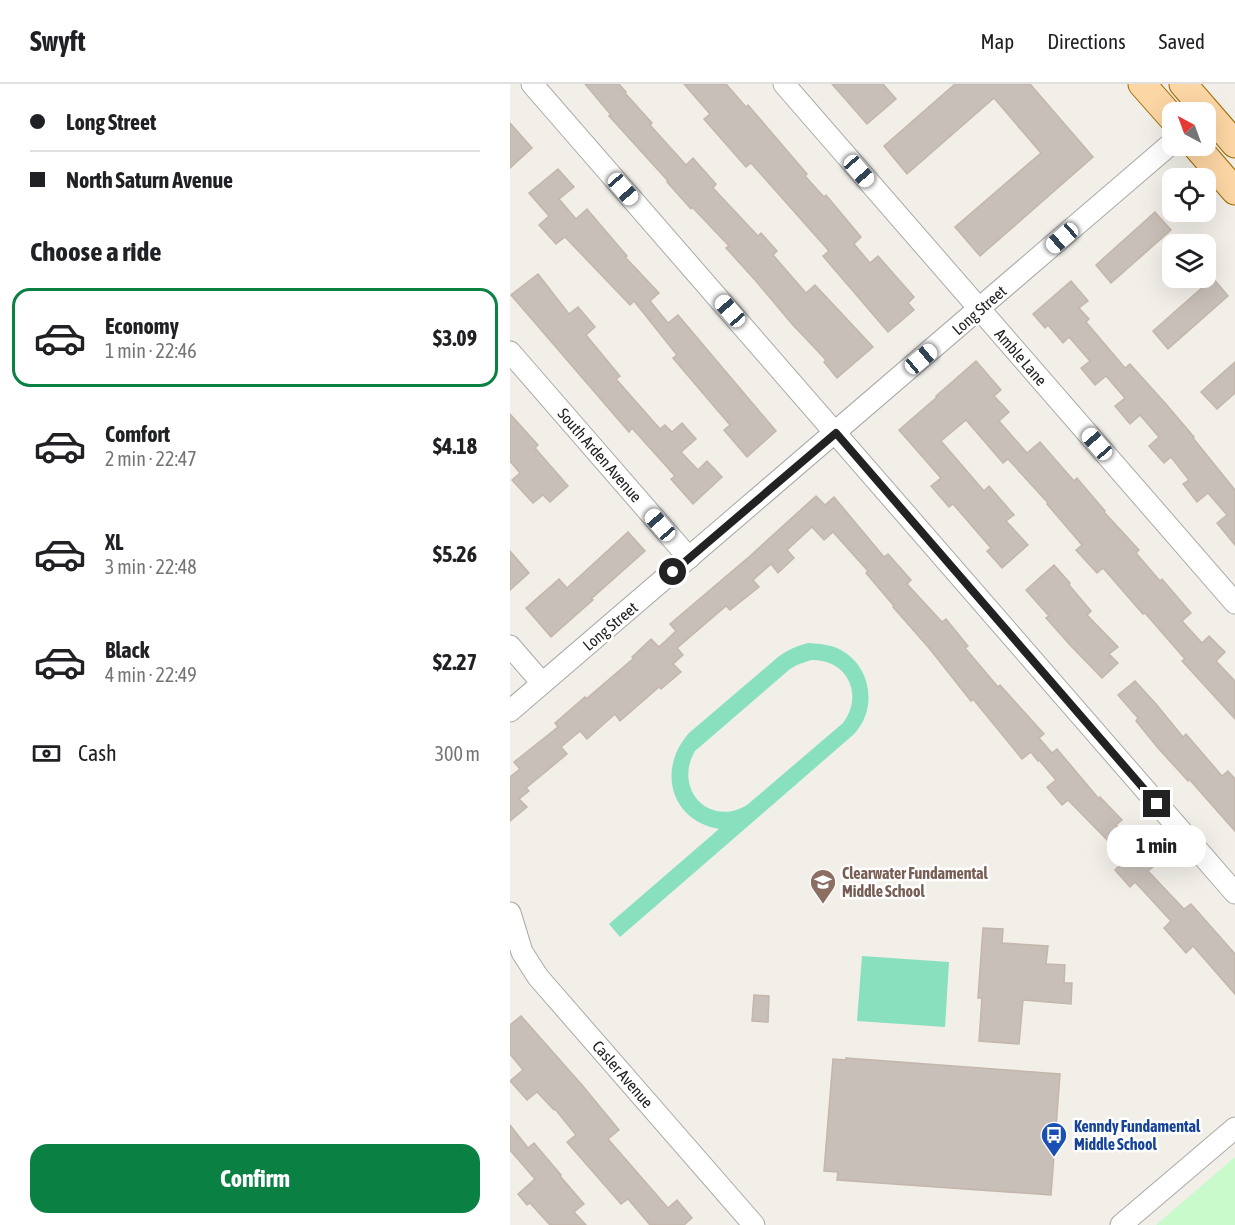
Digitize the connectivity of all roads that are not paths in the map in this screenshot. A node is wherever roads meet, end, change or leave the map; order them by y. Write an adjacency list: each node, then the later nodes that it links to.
1 (532, 84): 14 (street)
2 (784, 84): 12 (street, Amble Lane)
3 (1142, 84): 6 (main road)
4 (1183, 84): 5 (main road)
5 (1198, 102)
6 (1162, 107)
7 (1216, 123): 8 (main road)
8 (1235, 144)
9 (1162, 151): 12 (street, Long Street)
10 (1205, 156): 11 (main road)
11 (1235, 191)
12 (979, 309): 14 (street, Long Street); 16 (street, Amble Lane)
13 (510, 352): 15 (street, South Arden Avenue)
14 (836, 433): 15 (street, Long Street); 20 (street)
15 (689, 558): 18 (street, Long Street)
16 (1235, 603)
17 (510, 646): 18 (street)
18 (542, 683): 19 (street, Long Street)
19 (510, 711)
20 (1235, 893)
21 (510, 913): 22 (street, Casler Avenue)
22 (516, 957): 24 (street, Casler Avenue)
23 (1235, 1128): 25 (street)
24 (754, 1225)
25 (1121, 1225)

